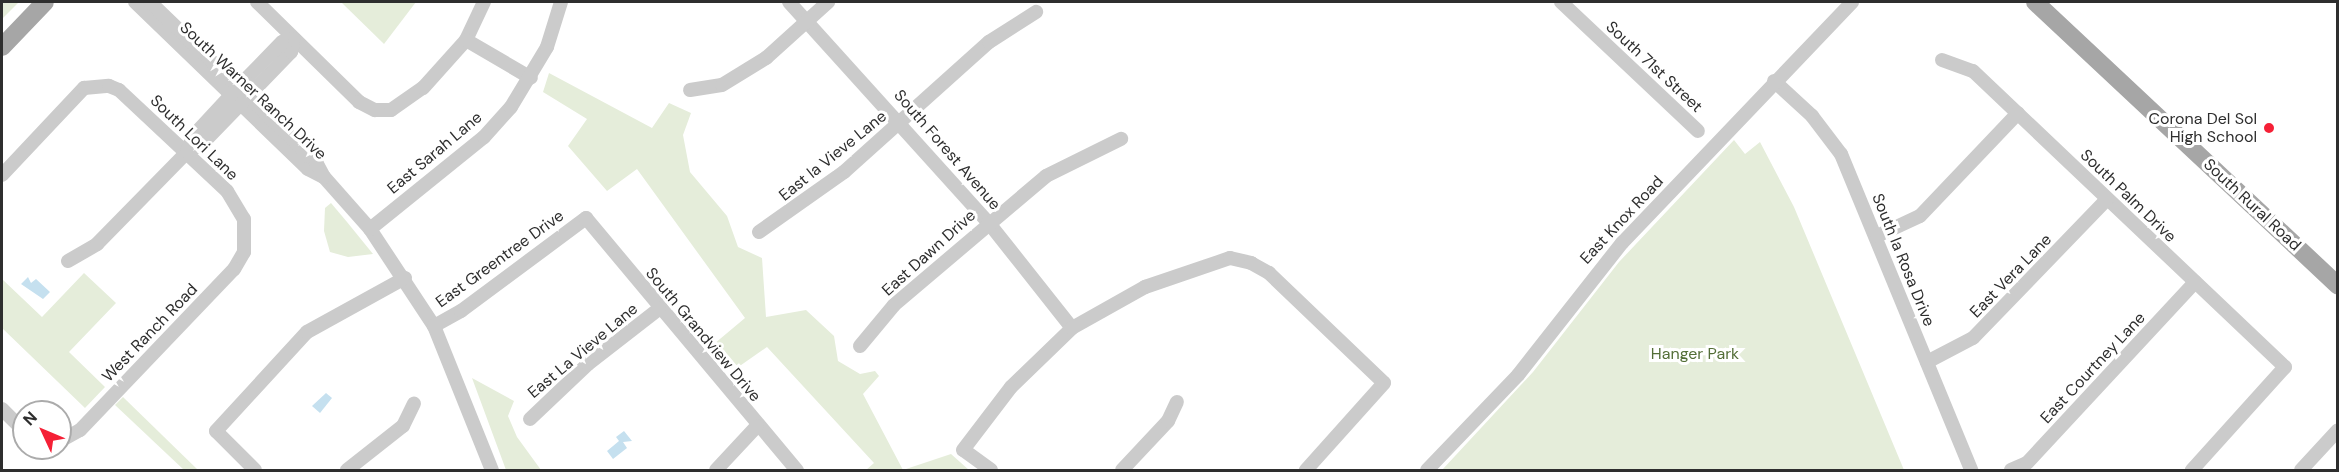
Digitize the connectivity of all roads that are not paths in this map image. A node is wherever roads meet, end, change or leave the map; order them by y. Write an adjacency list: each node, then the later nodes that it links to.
1 (45, 2): 16 (main road)
2 (135, 2): 21 (street, South Warner Ranch Drive)
3 (150, 2): 21 (street, South Warner Ranch Drive)
4 (256, 2): 14 (street)
5 (484, 2): 15 (street)
6 (561, 2): 18 (street, East Sarah Lane)
7 (789, 2): 13 (street, South Forest Avenue)
8 (828, 2): 13 (street)
9 (1561, 2): 24 (street, South 71st Street)
10 (1852, 2): 19 (street, East Knox Road)
11 (2035, 2): 38 (main road, South Rural Road)
12 (1036, 12): 23 (street, East la Vieve Lane)
13 (809, 21): 20 (street); 23 (street, South Forest Avenue)
14 (294, 39): 15 (street); 21 (street)
15 (466, 40): 18 (street)
16 (2, 47)
17 (1942, 60): 22 (street, South Palm Drive)
18 (531, 78): 31 (street, East Sarah Lane)
19 (1774, 81): 34 (street, South la Rosa Drive); 58 (street, East Knox Road)
20 (690, 90)
21 (240, 95): 26 (street); 31 (street, South Warner Ranch Drive)
22 (2018, 113): 28 (street, South Palm Drive); 34 (street)
23 (900, 123): 30 (street, South Forest Avenue); 32 (street, East la Vieve Lane)
24 (1698, 131)
25 (1121, 139): 30 (street, East Dawn Drive)
26 (187, 152): 27 (street, South Lori Lane); 33 (street, South Lori Lane); 35 (street)
27 (2, 175)
28 (2107, 199): 37 (street, South Palm Drive); 43 (street, East Vera Lane)
29 (586, 218): 39 (street, South Grandview Drive); 40 (street, East Greentree Drive)
30 (988, 222): 41 (street, South Forest Avenue); 42 (street, East Dawn Drive)
31 (370, 229): 36 (street, South Warner Ranch Drive)
32 (759, 232)
33 (246, 234): 49 (street, West Ranch Road)
34 (1877, 236): 43 (street, South la Rosa Drive)
35 (68, 261)
36 (405, 278): 40 (street, South Warner Ranch Drive); 50 (street)
37 (2195, 282): 60 (street, East Courtney Lane); 61 (street, South Palm Drive)
38 (2337, 286)
39 (659, 309): 46 (street, East La Vieve Lane); 47 (street, South Grandview Drive)
40 (434, 326): 52 (street, South Warner Ranch Drive)
41 (1072, 328): 55 (street); 57 (street)
42 (860, 346)
43 (1927, 362): 59 (street, South la Rosa Drive)
44 (1177, 402): 56 (street)
45 (414, 403): 51 (street)
46 (530, 419)
47 (757, 426): 53 (street); 54 (street, South Grandview Drive)
48 (2337, 430): 62 (street)
49 (72, 434)
50 (255, 471)
51 (347, 471)
52 (492, 471)
53 (716, 471)
54 (797, 471)
55 (991, 471)
56 (1122, 471)
57 (1305, 471)
58 (1427, 471)
59 (1971, 471)
60 (2012, 471)
61 (2192, 471)
62 (2301, 471)

